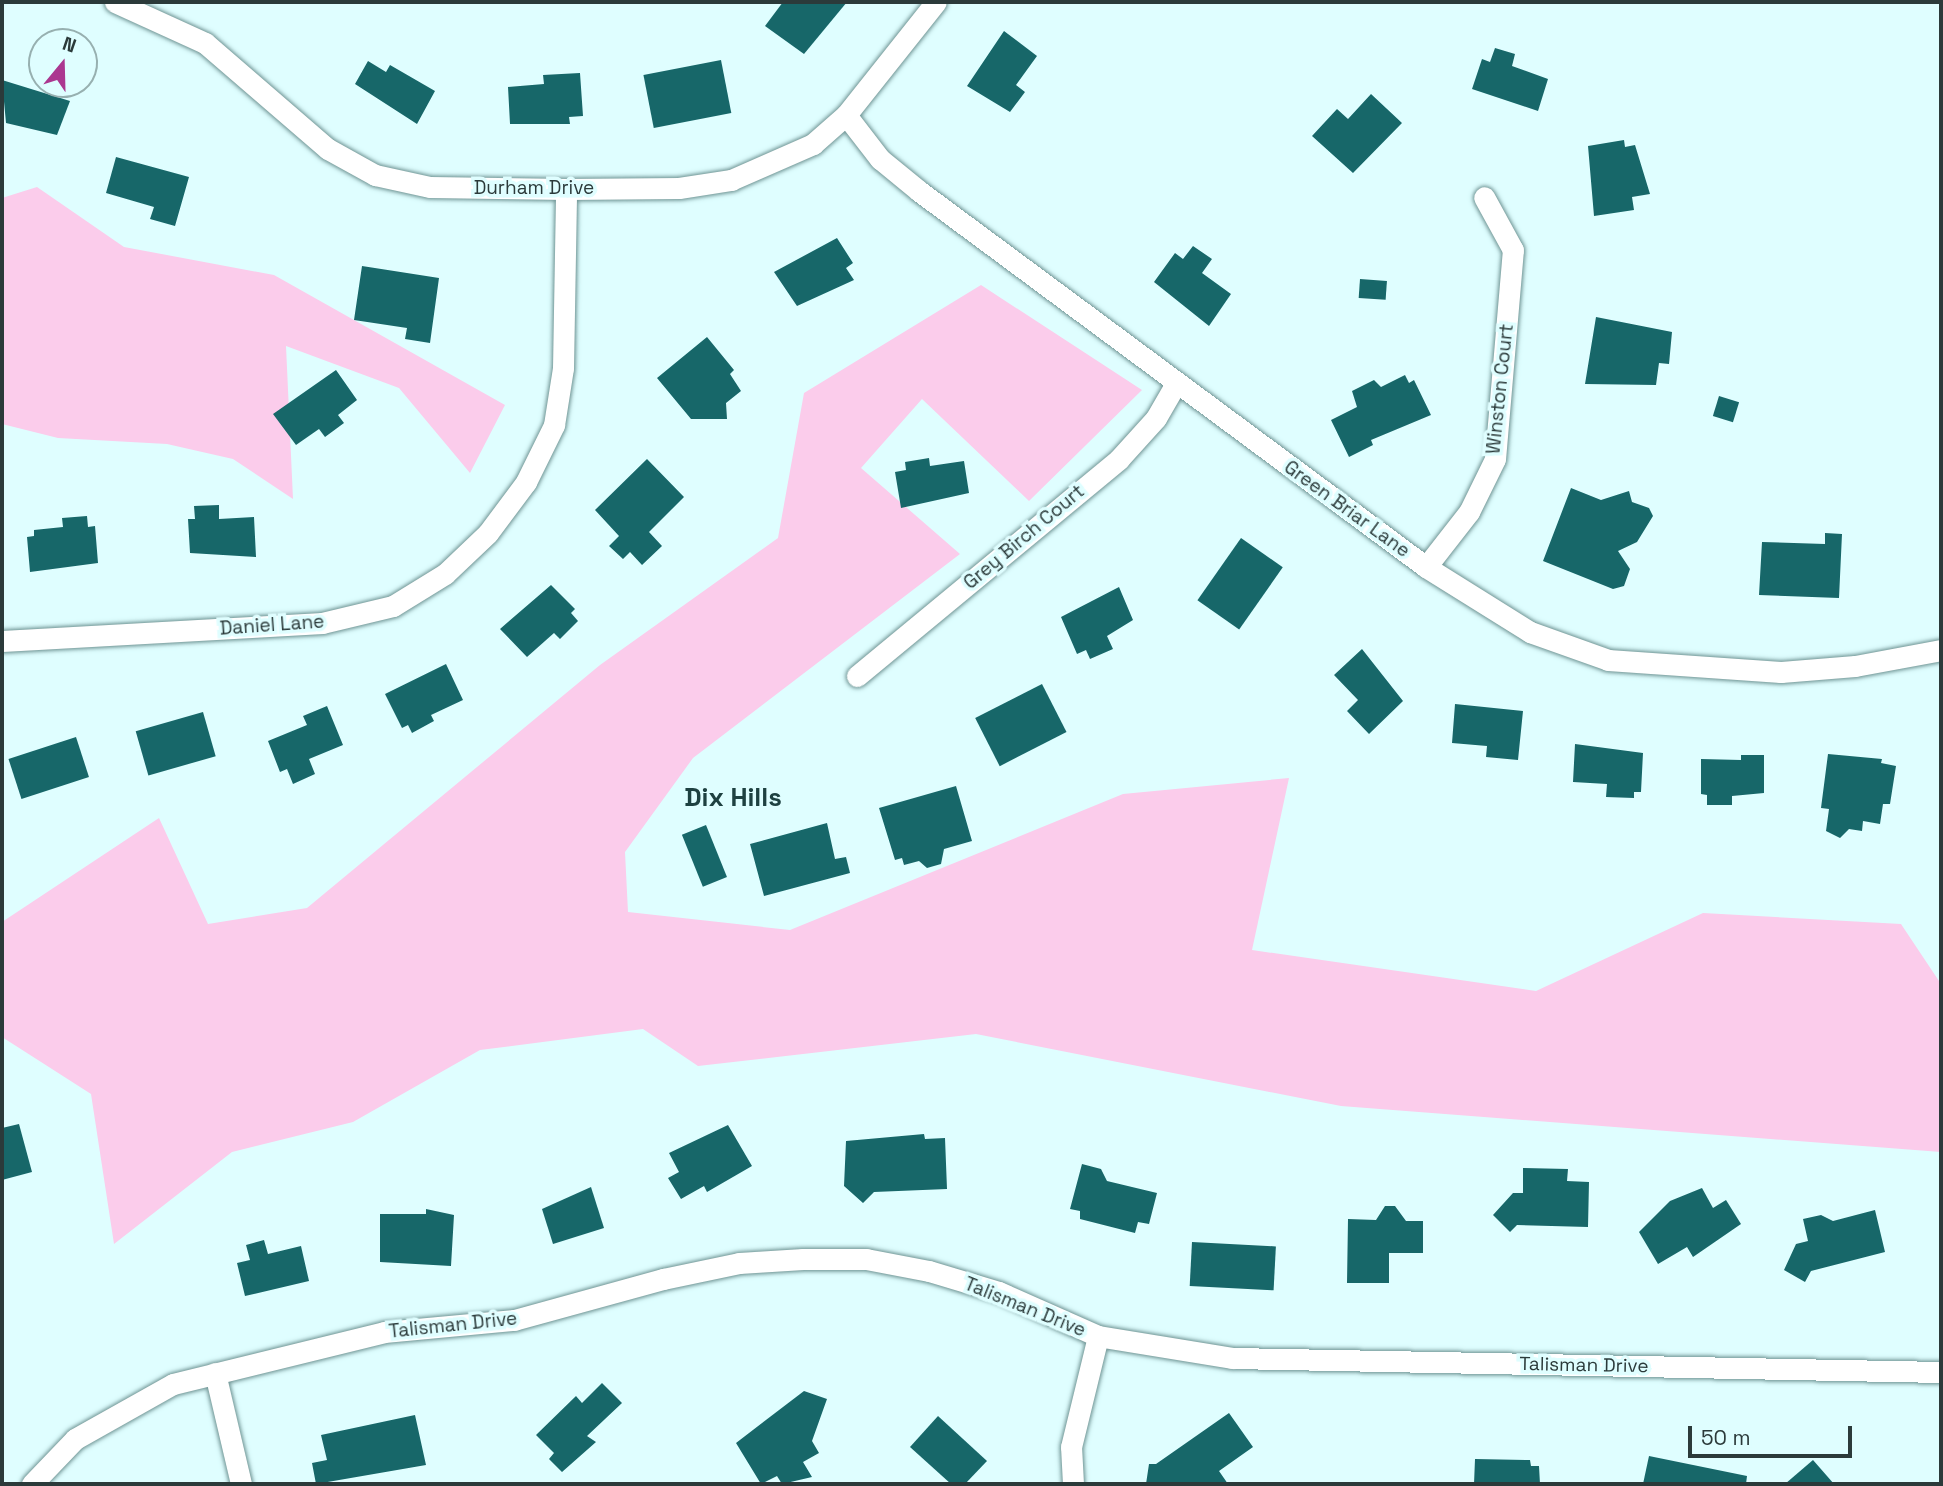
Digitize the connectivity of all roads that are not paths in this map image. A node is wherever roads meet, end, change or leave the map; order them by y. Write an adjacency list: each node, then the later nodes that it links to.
1 (116, 2): 4 (street, Durham Drive)
2 (936, 2): 3 (street, Durham Drive)
3 (846, 115): 4 (street, Durham Drive); 6 (street, Green Briar Lane)
4 (566, 189): 8 (street, Daniel Lane)
5 (1485, 197): 7 (street, Winston Court)
6 (1176, 384): 7 (street, Green Briar Lane); 10 (street, Grey Birch Court)
7 (1426, 567): 9 (street, Green Briar Lane)
8 (2, 641)
9 (1941, 650)
10 (857, 676)
11 (1098, 1336): 12 (street, Talisman Drive); 13 (street, Talisman Drive); 16 (street)
12 (1941, 1372)
13 (215, 1373): 14 (street, Talisman Drive); 15 (street)
14 (32, 1484)
15 (241, 1484)
16 (1073, 1484)

